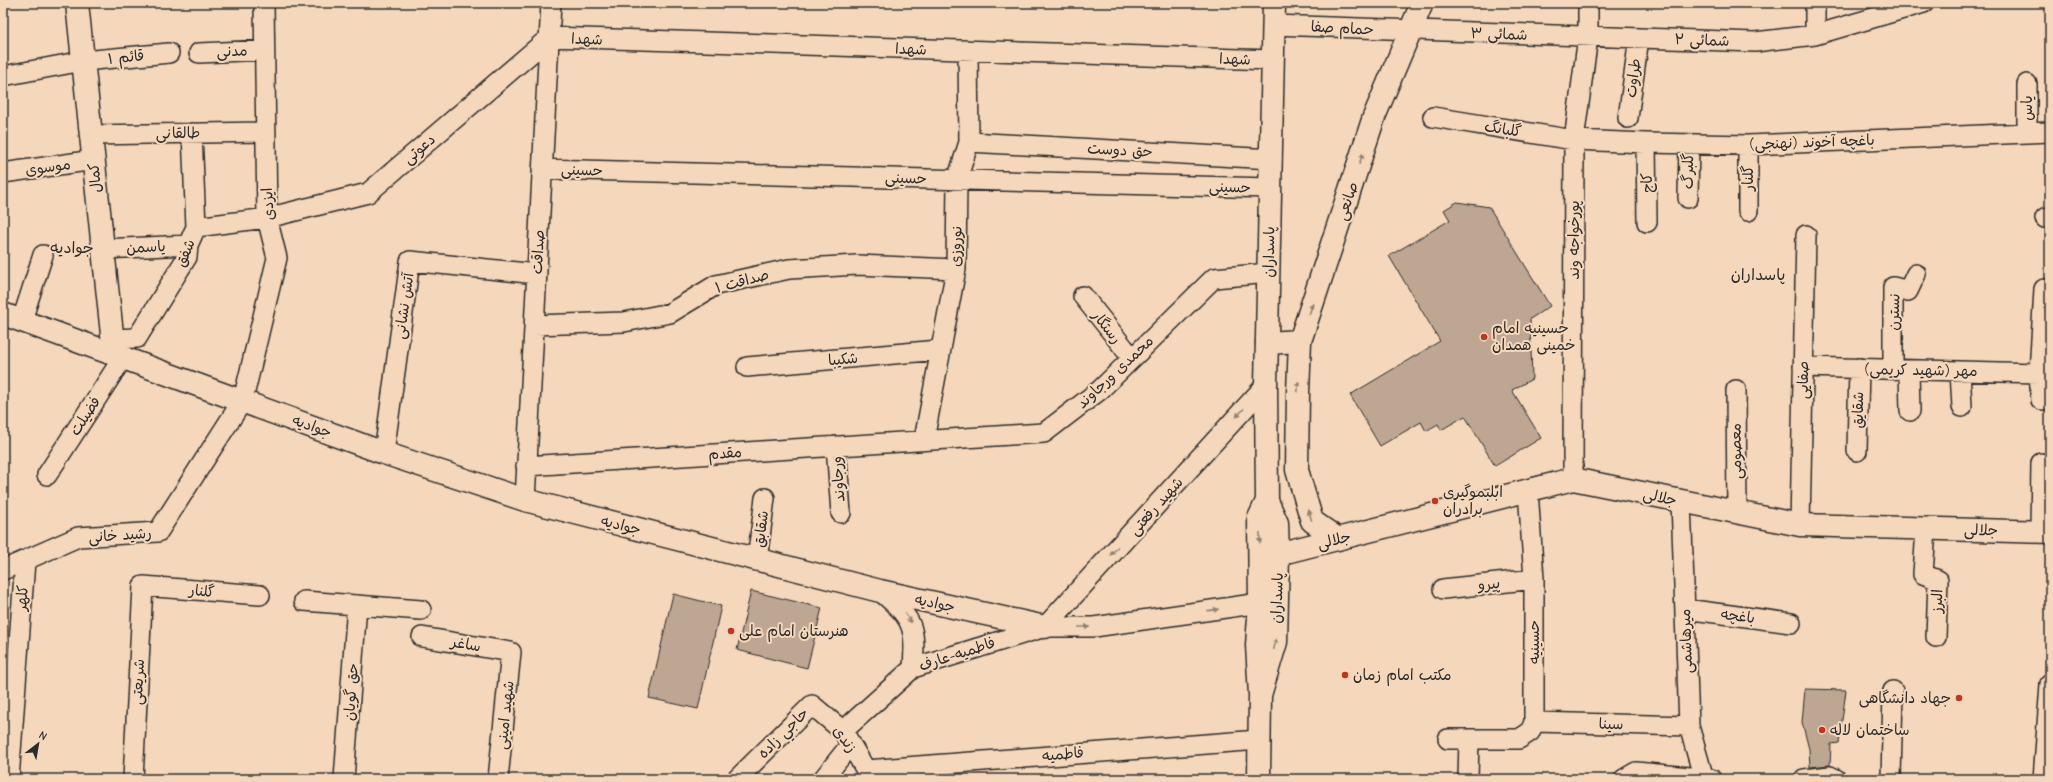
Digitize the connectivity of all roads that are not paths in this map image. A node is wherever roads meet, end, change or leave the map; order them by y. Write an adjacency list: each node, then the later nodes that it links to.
1 (77, 3): 20 (main road, کمال)
2 (264, 3): 15 (street, ایزدی)
3 (551, 3): 12 (street, صداقت)
4 (1274, 3): 9 (main road, پاسداران)
5 (1422, 3): 10 (main road, صانعی)
6 (1588, 3): 13 (street, پورخواجه وند)
7 (1816, 3): 11 (street)
8 (1924, 3): 11 (street, شمائی ۲)
9 (1273, 25): 10 (street, حمام صفا); 19 (main road, پاسداران)
10 (1410, 31): 13 (street, شمائی ۳); 58 (main road, صانعی, one-way to 10)
11 (1815, 35): 14 (street, شمائی ۲)
12 (550, 37): 16 (street, شهدا); 37 (street, صداقت); 43 (street, دعوتی)
13 (1588, 37): 14 (street, شمائی ۲); 30 (street, پورخواجه وند)
14 (1639, 38): 24 (street, طراوت)
15 (264, 50): 18 (street, مدنی); 25 (street, ایزدی)
16 (968, 50): 19 (street, شهدا); 31 (street, نوروزی)
17 (169, 53): 20 (street, قائم ۱)
18 (199, 53)
19 (1273, 60): 35 (main road, پاسداران)
20 (83, 62): 21 (street, قائم ۱); 29 (main road, کمال)
21 (3, 76)
22 (2027, 84): 28 (street, یاس)
23 (1433, 117): 30 (street, گلبانگ)
24 (1628, 118)
25 (265, 132): 27 (street, طالقانی); 43 (street, ایزدی)
26 (2050, 132): 28 (street, باغچه آخوند (نهنجی))
27 (192, 133): 29 (street, طالقانی); 45 (street, شفق)
28 (2027, 133): 34 (street, باغچه آخوند (نهنجی))
29 (91, 135): 36 (main road, کمال)
30 (1574, 140): 32 (street, باغچه آخوند (نهنجی)); 82 (street, پورخواجه وند)
31 (969, 142): 35 (street, حق دوست); 39 (street, نوروزی)
32 (1646, 143): 33 (street, باغچه آخوند (نهنجی)); 44 (street, کاج)
33 (1689, 144): 34 (street, باغچه آخوند (نهنجی)); 41 (street, گلبرگ)
34 (1748, 146): 42 (street, گلنار)
35 (1272, 159): 40 (main road, پاسداران)
36 (94, 160): 38 (street, موسوی); 48 (main road, کمال)
37 (542, 169): 39 (street, حسینی); 52 (street, صداقت)
38 (3, 173)
39 (957, 180): 40 (street, حسینی); 50 (street, نوروزی)
40 (1270, 188): 51 (main road, پاسداران)
41 (1688, 198)
42 (1748, 211)
43 (266, 218): 45 (street, دعوتی); 72 (street, ایزدی)
44 (1647, 222)
45 (196, 227): 47 (street, شفق)
46 (1806, 235): 64 (street, صفایی)
47 (188, 245): 48 (street, یاسمن); 60 (street, شفق)
48 (103, 249): 60 (main road, کمال)
49 (43, 255): 56 (street)
50 (956, 269): 57 (street, صداقت ۱); 61 (street, نوروزی)
51 (1268, 273): 59 (main road, پاسداران); 62 (street, محمدی ورجاوند)
52 (537, 274): 57 (street, صداقت); 78 (street, آتش نشانی)
53 (1916, 274): 66 (street, نسترن)
54 (2044, 289): 68 (street)
55 (1083, 296): 62 (street, رستگار)
56 (12, 317): 60 (main road, جوادیه)
57 (534, 325): 80 (street, صداقت)
58 (1300, 340): 59 (main road); 93 (main road, صانعی, one-way to 58)
59 (1267, 343): 69 (main road, پاسداران)
60 (117, 349): 72 (main road, جوادیه); 81 (street, فضیلت)
61 (939, 350): 63 (street, شکیبا); 75 (street, نوروزی)
62 (1132, 358): 75 (street, محمدی ورجاوند)
63 (747, 367)
64 (1803, 367): 65 (street, مهر (شهید کریمی)); 90 (street, صفایی)
65 (1858, 368): 66 (street, مهر (شهید کریمی)); 77 (street, شقایق)
66 (1901, 370): 67 (street, مهر (شهید کریمی)); 74 (street)
67 (1960, 371): 68 (street, مهر (شهید کریمی)); 73 (street)
68 (2039, 373): 71 (street)
69 (1266, 385): 86 (main road, پاسداران); 109 (street, شهید رفعتی, one-way to 109)
70 (1736, 390): 88 (street, معصومی)
71 (2050, 399)
72 (243, 400): 78 (main road, جوادیه); 95 (street, رشید خانی)
73 (1962, 407)
74 (1910, 411)
75 (924, 440): 76 (street, مقدم)
76 (836, 446): 80 (street, مقدم); 89 (street, ورجاوند)
77 (1857, 451)
78 (384, 453): 85 (main road, جوادیه)
79 (2041, 463): 92 (street)
80 (526, 466): 85 (street, صداقت)
81 (47, 475)
82 (1573, 479): 83 (main road, جلالی); 87 (main road, جلالی)
83 (1528, 490): 93 (main road, جلالی); 98 (street, حسینیه)
84 (765, 498): 96 (street, شقابق)
85 (524, 500): 96 (main road, جوادیه)
86 (1267, 501): 94 (main road, پاسداران); 104 (main road, پاسداران, one-way to 104)
87 (1681, 501): 88 (main road, جلالی); 106 (street, میرهاشمی)
88 (1737, 512): 90 (main road, جلالی)
89 (841, 513)
90 (1800, 525): 91 (main road, جلالی)
91 (1926, 529): 92 (main road, جلالی); 111 (street, البرز)
92 (2045, 532)
93 (1338, 539): 94 (main road, جلالی)
94 (1278, 554): 116 (main road, پاسداران, one-way to 94)
95 (25, 560): 97 (street, رشید خانی); 126 (street, کلهر)
96 (757, 560): 101 (main road, جوادیه)
97 (3, 570)
98 (1534, 579): 100 (street, پیرو); 118 (street, حسینیه)
99 (144, 586): 102 (street, گلنار); 127 (street, شریعتی)
100 (1444, 589)
101 (880, 592): 109 (main road, جوادیه); 113 (street, one-way to 113)
102 (260, 595)
103 (304, 601): 105 (street)
104 (1260, 602): 109 (street, جوادیه, one-way to 104); 116 (main road, پاسداران)
105 (357, 605): 107 (street); 128 (street, حق گویان)
106 (1685, 609): 108 (street, باغچه); 119 (street, میرهاشمی)
107 (421, 610)
108 (1791, 623)
109 (1045, 627): 113 (street, فاطمیه-عارف)
110 (422, 637): 112 (street, ساغر)
111 (1936, 637)
112 (511, 652): 129 (street, شهید امینی)
113 (913, 668): 120 (street, فاطمیه-عارف)
114 (2050, 684): 138 (street)
115 (1893, 691): 137 (street)
116 (1260, 695): 123 (main road, پاسداران)
117 (812, 705): 120 (street, زندی); 130 (street, حاجي زاده)
118 (1534, 722): 119 (street, سینا); 122 (street)
119 (1689, 726): 125 (street, میرهاشمی)
120 (847, 738): 124 (street, زندی); 131 (street, فاطمیه-عارف)
121 (1448, 739): 122 (street)
122 (1470, 739): 133 (street)
123 (1259, 740): 124 (street, فاطمیه); 132 (main road, پاسداران)
124 (869, 775)
125 (1706, 778): 134 (street)
126 (9, 779)
127 (133, 779)
128 (344, 779)
129 (498, 779)
130 (736, 779)
131 (823, 779)
132 (1259, 779)
133 (1468, 779)
134 (1624, 779)
135 (1804, 779): 136 (street)
136 (1836, 779)
137 (1891, 779)
138 (2043, 779)

